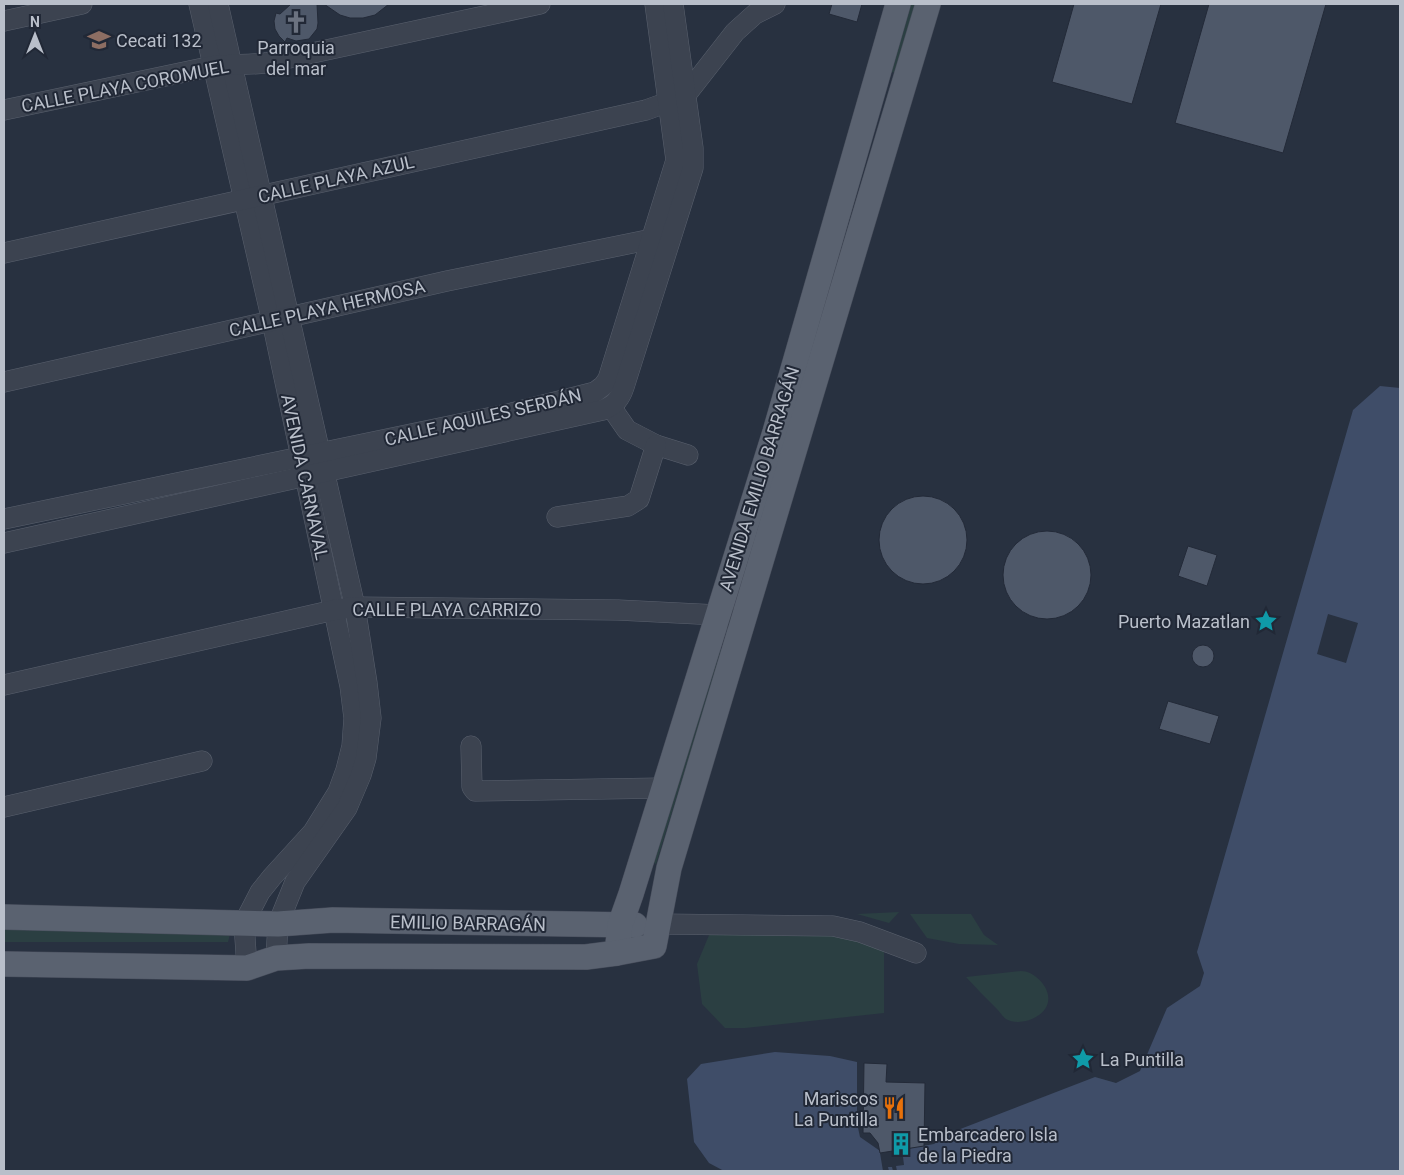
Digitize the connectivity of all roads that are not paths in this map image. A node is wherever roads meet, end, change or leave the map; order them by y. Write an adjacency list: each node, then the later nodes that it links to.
1 (82, 4): 10 (street)
2 (200, 4): 11 (street, AVENIDA CARNAVAL)
3 (218, 4): 11 (street, AVENIDA CARNAVAL)
4 (540, 4): 11 (street, CALLE PLAYA COROMUEL)
5 (655, 4): 13 (street, CALLE AQUILES SERDÁN)
6 (672, 4): 13 (street, CALLE AQUILES SERDÁN)
7 (775, 4): 13 (street)
8 (898, 4): 12 (main road, AVENIDA EMILIO BARRAGÁN)
9 (928, 4): 14 (main road, AVENIDA EMILIO BARRAGÁN)
10 (4, 21)
11 (222, 65): 15 (street, CALLE PLAYA COROMUEL); 17 (street, AVENIDA CARNAVAL)
12 (870, 96): 14 (main road); 31 (main road, AVENIDA EMILIO BARRAGÁN)
13 (676, 99): 16 (street, CALLE AQUILES SERDÁN); 17 (street, CALLE PLAYA AZUL)
14 (899, 104): 32 (main road, AVENIDA EMILIO BARRAGÁN)
15 (4, 110)
16 (677, 190): 18 (street, CALLE AQUILES SERDÁN); 22 (street, CALLE AQUILES SERDÁN)
17 (253, 197): 19 (street, CALLE PLAYA AZUL); 20 (street, AVENIDA CARNAVAL)
18 (652, 239): 20 (street, CALLE PLAYA HERMOSA); 25 (street, CALLE AQUILES SERDÁN)
19 (4, 253)
20 (281, 319): 21 (street, CALLE PLAYA HERMOSA); 25 (street, AVENIDA CARNAVAL)
21 (4, 382)
22 (612, 407): 23 (street); 25 (street, CALLE AQUILES SERDÁN)
23 (656, 445): 24 (street); 26 (street)
24 (688, 455)
25 (312, 464): 27 (street, CALLE AQUILES SERDÁN); 28 (street, CALLE AQUILES SERDÁN); 29 (street, AVENIDA CARNAVAL); 30 (street, AVENIDA CARNAVAL)
26 (557, 517)
27 (4, 520)
28 (4, 542)
29 (355, 607): 30 (street, CALLE PLAYA CARRIZO); 31 (street, CALLE PLAYA CARRIZO); 40 (street, AVENIDA CARNAVAL)
30 (334, 610): 33 (street, CALLE PLAYA CARRIZO); 39 (street, AVENIDA CARNAVAL)
31 (718, 615): 32 (street, CALLE PLAYA CARRIZO); 36 (main road, AVENIDA EMILIO BARRAGÁN)
32 (742, 620): 42 (main road, AVENIDA EMILIO BARRAGÁN)
33 (4, 685)
34 (471, 746): 36 (street)
35 (202, 761): 37 (street)
36 (663, 788): 41 (main road, AVENIDA EMILIO BARRAGÁN)
37 (4, 806)
38 (4, 917): 39 (main road, EMILIO BARRAGÁN)
39 (244, 923): 40 (main road, EMILIO BARRAGÁN); 47 (street)
40 (278, 924): 41 (main road, EMILIO BARRAGÁN); 45 (street)
41 (620, 925): 42 (main road, EMILIO BARRAGÁN); 44 (main road, AVENIDA EMILIO BARRAGÁN)
42 (656, 935): 43 (street); 44 (main road, EMILIO BARRAGÁN)
43 (916, 952)
44 (617, 953): 45 (main road, EMILIO BARRAGÁN)
45 (276, 958): 47 (main road, EMILIO BARRAGÁN)
46 (4, 964): 47 (main road, EMILIO BARRAGÁN)
47 (246, 968)

